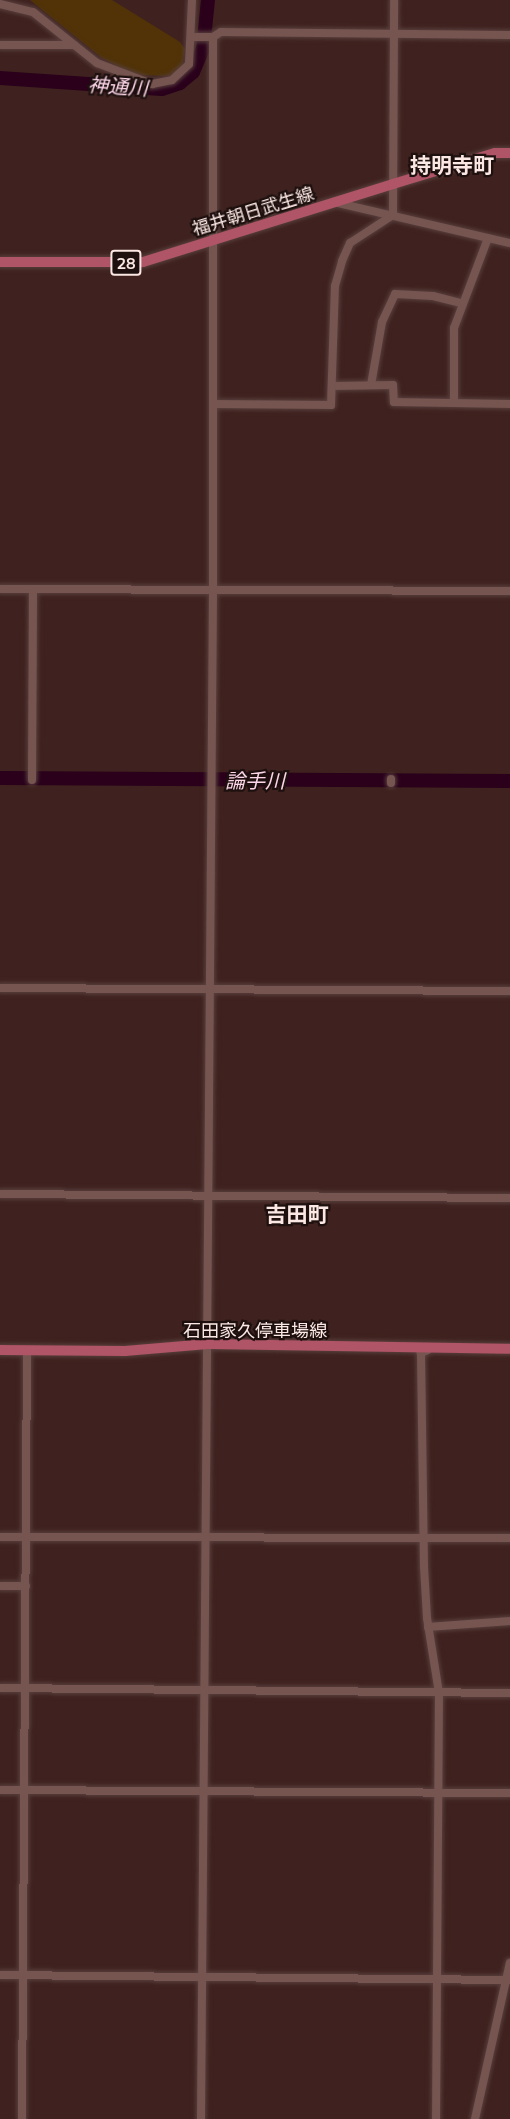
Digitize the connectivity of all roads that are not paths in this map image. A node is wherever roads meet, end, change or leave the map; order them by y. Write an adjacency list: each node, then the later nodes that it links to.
1 (192, 0): 6 (street)
2 (394, 0): 4 (street)
3 (0, 4): 9 (street)
4 (394, 34): 5 (street); 7 (street); 11 (street)
5 (510, 35)
6 (196, 36): 7 (street); 9 (street)
7 (213, 37): 15 (street)
8 (0, 45): 9 (street)
9 (75, 45)
10 (510, 153): 11 (main road, 福井朝日武生線 / 28)
11 (393, 184): 12 (main road, 福井朝日武生線 / 28); 13 (street)
12 (338, 203): 13 (street); 15 (main road, 福井朝日武生線 / 28)
13 (393, 215): 14 (street); 20 (street)
14 (488, 238): 16 (street); 18 (street)
15 (214, 240): 17 (main road, 福井朝日武生線 / 28); 22 (street)
16 (510, 243)
17 (0, 262)
18 (462, 303): 19 (street); 21 (street)
19 (371, 385): 20 (street); 21 (street)
20 (332, 386): 22 (street)
21 (454, 403): 23 (street)
22 (214, 404): 26 (street)
23 (510, 404)
24 (0, 589): 25 (street)
25 (33, 589): 26 (street); 28 (street)
26 (213, 590): 27 (street); 30 (street)
27 (510, 591)
28 (32, 779)
29 (0, 988): 30 (street)
30 (210, 989): 31 (street); 33 (street)
31 (510, 991)
32 (0, 1194): 33 (street)
33 (209, 1197): 34 (street); 35 (street)
34 (510, 1198)
35 (208, 1344): 38 (main road, 石田家久停車場線); 39 (main road, 石田家久停車場線); 43 (street)
36 (510, 1349): 38 (main road, 石田家久停車場線)
37 (0, 1350): 39 (main road, 石田家久停車場線)
38 (428, 1350): 40 (street)
39 (27, 1351): 42 (street)
40 (424, 1536): 43 (street); 44 (street); 48 (street)
41 (0, 1537): 42 (street)
42 (26, 1537): 43 (street); 46 (street)
43 (206, 1538): 51 (street)
44 (510, 1538)
45 (0, 1586): 46 (street)
46 (26, 1586): 50 (street)
47 (510, 1621): 48 (street)
48 (428, 1627): 52 (street)
49 (0, 1688): 50 (street)
50 (25, 1688): 51 (street); 55 (street)
51 (205, 1690): 52 (street); 56 (street)
52 (439, 1693): 53 (street); 57 (street)
53 (510, 1693)
54 (0, 1790): 55 (street)
55 (24, 1790): 56 (street); 61 (street)
56 (204, 1791): 57 (street); 62 (street)
57 (439, 1793): 58 (street); 63 (street)
58 (510, 1794)
59 (510, 1963): 64 (street)
60 (0, 1975): 61 (street)
61 (23, 1975): 62 (street); 65 (street)
62 (202, 1977): 63 (street); 66 (street)
63 (437, 1979): 64 (street); 67 (street)
64 (508, 1979): 68 (street)
65 (22, 2119)
66 (201, 2119)
67 (436, 2119)
68 (475, 2119)

